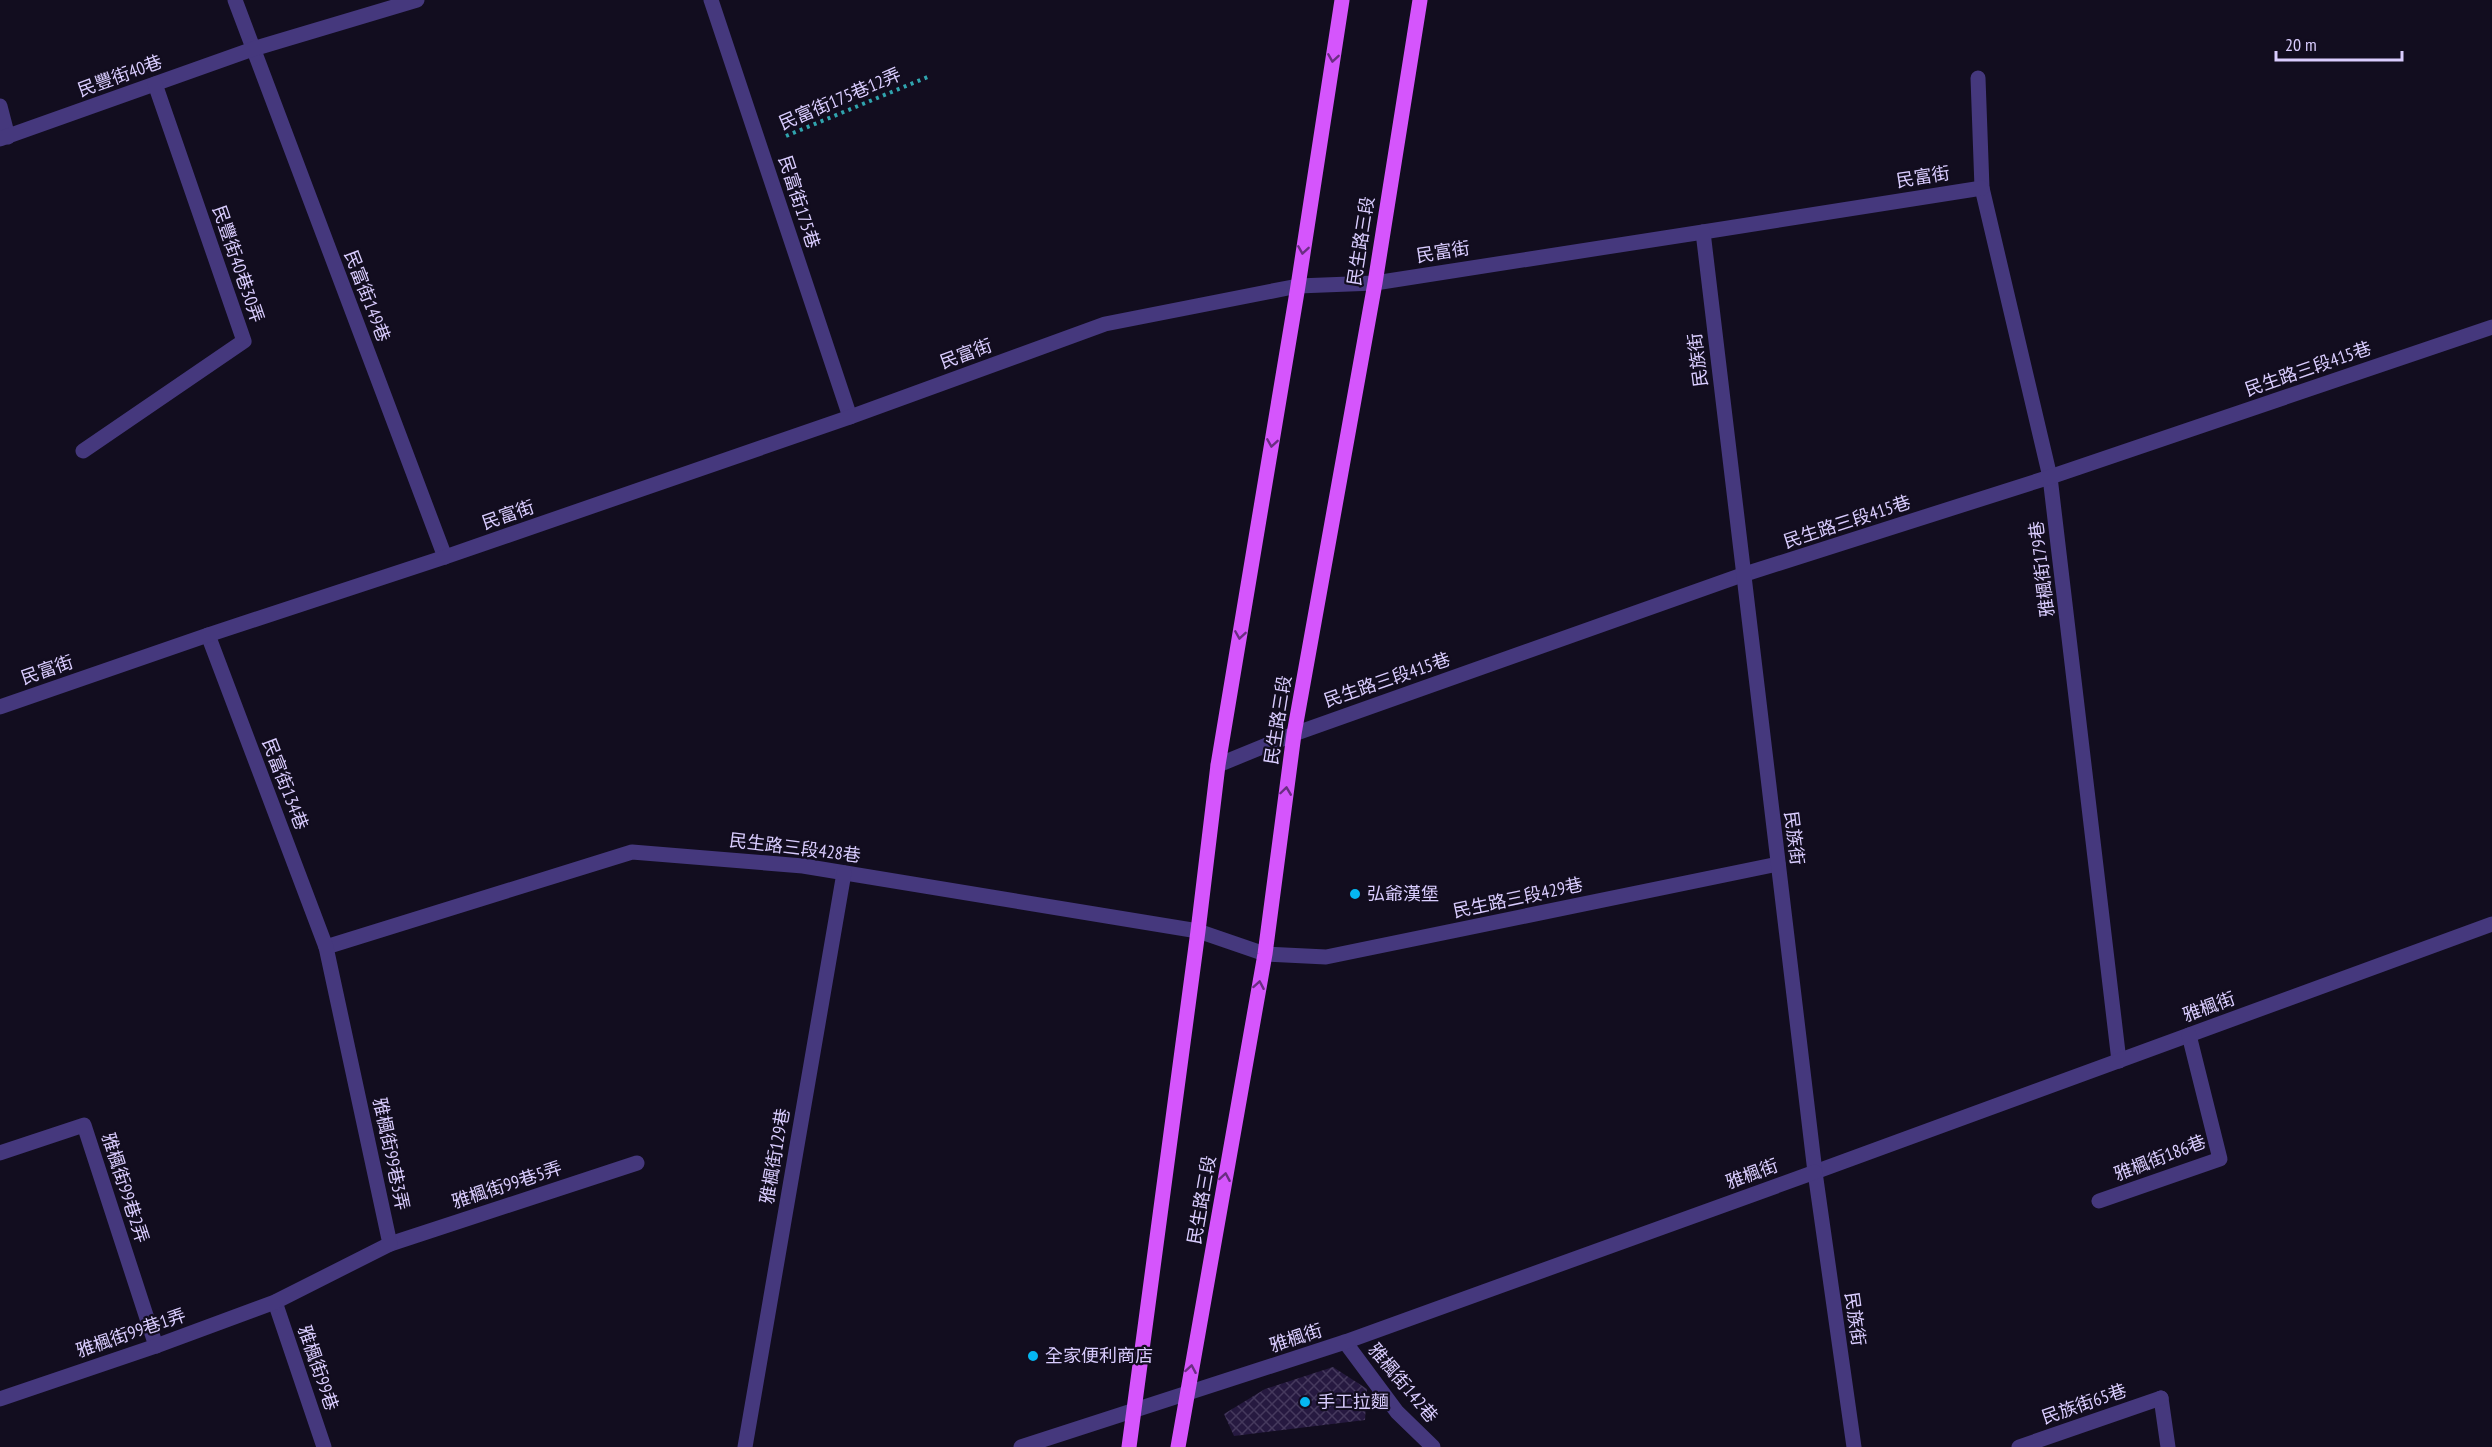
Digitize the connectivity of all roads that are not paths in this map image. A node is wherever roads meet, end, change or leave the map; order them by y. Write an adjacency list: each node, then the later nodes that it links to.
1 (235, 0): 6 (street, 民富街149巷)
2 (417, 0): 6 (street, 民豐街40巷)
3 (711, 0): 16 (street, 民富街175巷)
4 (1342, 0): 14 (main road, 民生路三段, one-way to 14)
5 (1420, 0): 13 (main road, 民生路三段)
6 (253, 49): 8 (street, 民豐街40巷); 19 (street, 民富街149巷)
7 (1978, 78): 11 (street, 雅楓街179巷)
8 (155, 84): 10 (street, 民豐街40巷); 17 (street, 民豐街40巷30弄)
9 (0, 106): 10 (street)
10 (4, 138)
11 (1982, 188): 12 (street, 民富街); 18 (street, 雅楓街179巷)
12 (1703, 232): 13 (street, 民富街); 20 (street, 民族街)
13 (1375, 283): 14 (street, 民富街); 23 (main road, 民生路三段)
14 (1298, 286): 16 (street, 民富街); 24 (main road, 民生路三段, one-way to 24)
15 (2492, 327): 18 (street, 民生路三段415巷)
16 (850, 417): 19 (street, 民富街)
17 (83, 451)
18 (2050, 477): 20 (street, 民生路三段415巷); 32 (street, 雅楓街179巷)
19 (445, 557): 21 (street, 民富街)
20 (1742, 575): 23 (street, 民生路三段415巷); 25 (street, 民族街)
21 (208, 635): 22 (street, 民富街); 29 (street, 民富街134巷)
22 (0, 707)
23 (1294, 734): 24 (street, 民生路三段415巷); 30 (main road, 民生路三段, one-way to 23)
24 (1218, 765): 28 (main road, 民生路三段)
25 (1778, 864): 30 (street, 民生路三段429巷); 35 (street, 民族街)
26 (844, 873): 28 (street, 民生路三段428巷); 29 (street, 民生路三段428巷); 45 (street, 雅楓街129巷)
27 (2492, 924): 31 (street, 雅楓街)
28 (1198, 931): 30 (street, 民生路三段428巷); 43 (main road, 民生路三段)
29 (326, 947): 37 (street, 雅楓街99巷3弄)
30 (1265, 954): 41 (main road, 民生路三段, one-way to 30)
31 (2189, 1035): 32 (street, 雅楓街); 36 (street, 雅楓街186巷)
32 (2119, 1061): 35 (street, 雅楓街)
33 (0, 1153): 40 (street, 雅楓街99巷2弄)
34 (637, 1163): 37 (street, 雅楓街99巷5弄)
35 (1815, 1172): 39 (street, 雅楓街); 50 (street, 民族街)
36 (2099, 1202)
37 (390, 1244): 38 (street)
38 (275, 1302): 40 (street, 雅楓街99巷1弄); 44 (street, 雅楓街99巷)
39 (1345, 1342): 41 (street, 雅楓街); 49 (street, 雅楓街142巷)
40 (156, 1346): 42 (street, 雅楓街99巷1弄)
41 (1187, 1394): 43 (street, 雅楓街); 48 (main road, 民生路三段)
42 (0, 1399)
43 (1135, 1409): 46 (street, 雅楓街); 47 (main road, 民生路三段)
44 (324, 1447)
45 (745, 1447)
46 (1021, 1447)
47 (1129, 1447)
48 (1178, 1447)
49 (1433, 1447)
50 (1854, 1447)
51 (2019, 1447): 52 (street, 民族街65巷)
52 (2168, 1447)

